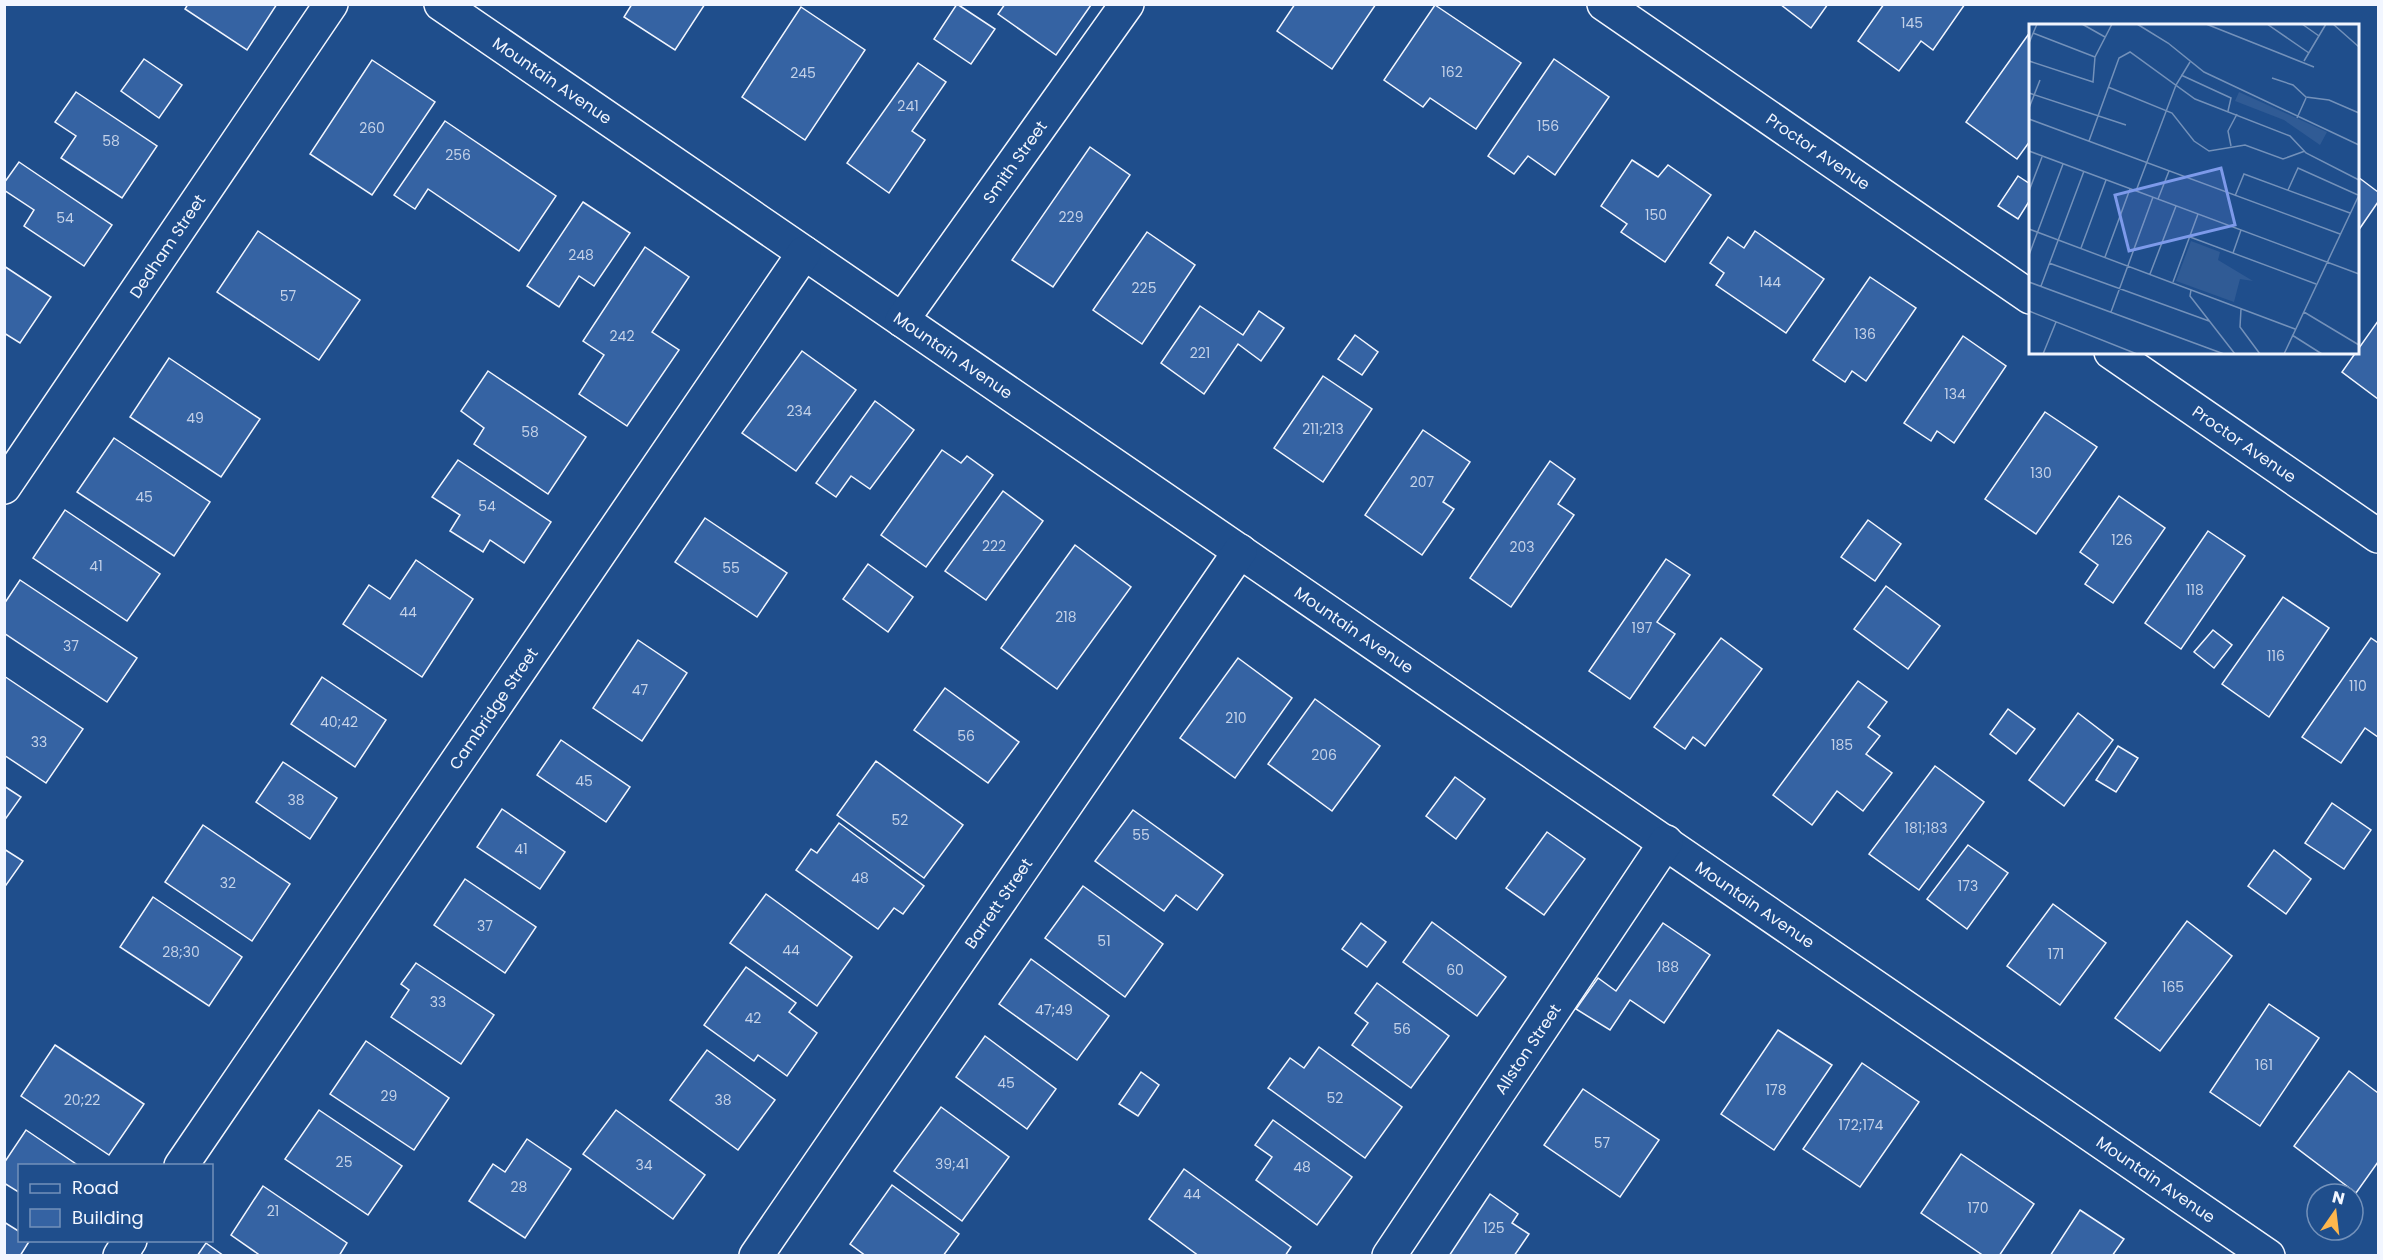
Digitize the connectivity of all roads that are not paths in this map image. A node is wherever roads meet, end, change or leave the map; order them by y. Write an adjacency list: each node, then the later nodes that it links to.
1 (332, 4): 10 (street, Dedham Street)
2 (441, 4): 5 (street, Mountain Avenue)
3 (1127, 4): 8 (street, Smith Street)
4 (1604, 4): 7 (street, Proctor Avenue)
5 (481, 16): 6 (street, Mountain Avenue)
6 (804, 253): 8 (street, Mountain Avenue); 14 (street, Cambridge Street)
7 (2029, 296)
8 (902, 320): 12 (street, Mountain Avenue)
9 (2114, 354): 11 (street, Proctor Avenue)
10 (4, 487)
11 (2379, 536)
12 (1240, 550): 13 (street, Mountain Avenue); 17 (street, Barrett Street)
13 (1666, 842): 18 (street, Allston Street); 19 (street, Mountain Avenue)
14 (182, 1164)
15 (129, 1242): 16 (street)
16 (120, 1256)
17 (756, 1256)
18 (1389, 1256)
19 (2268, 1256)

